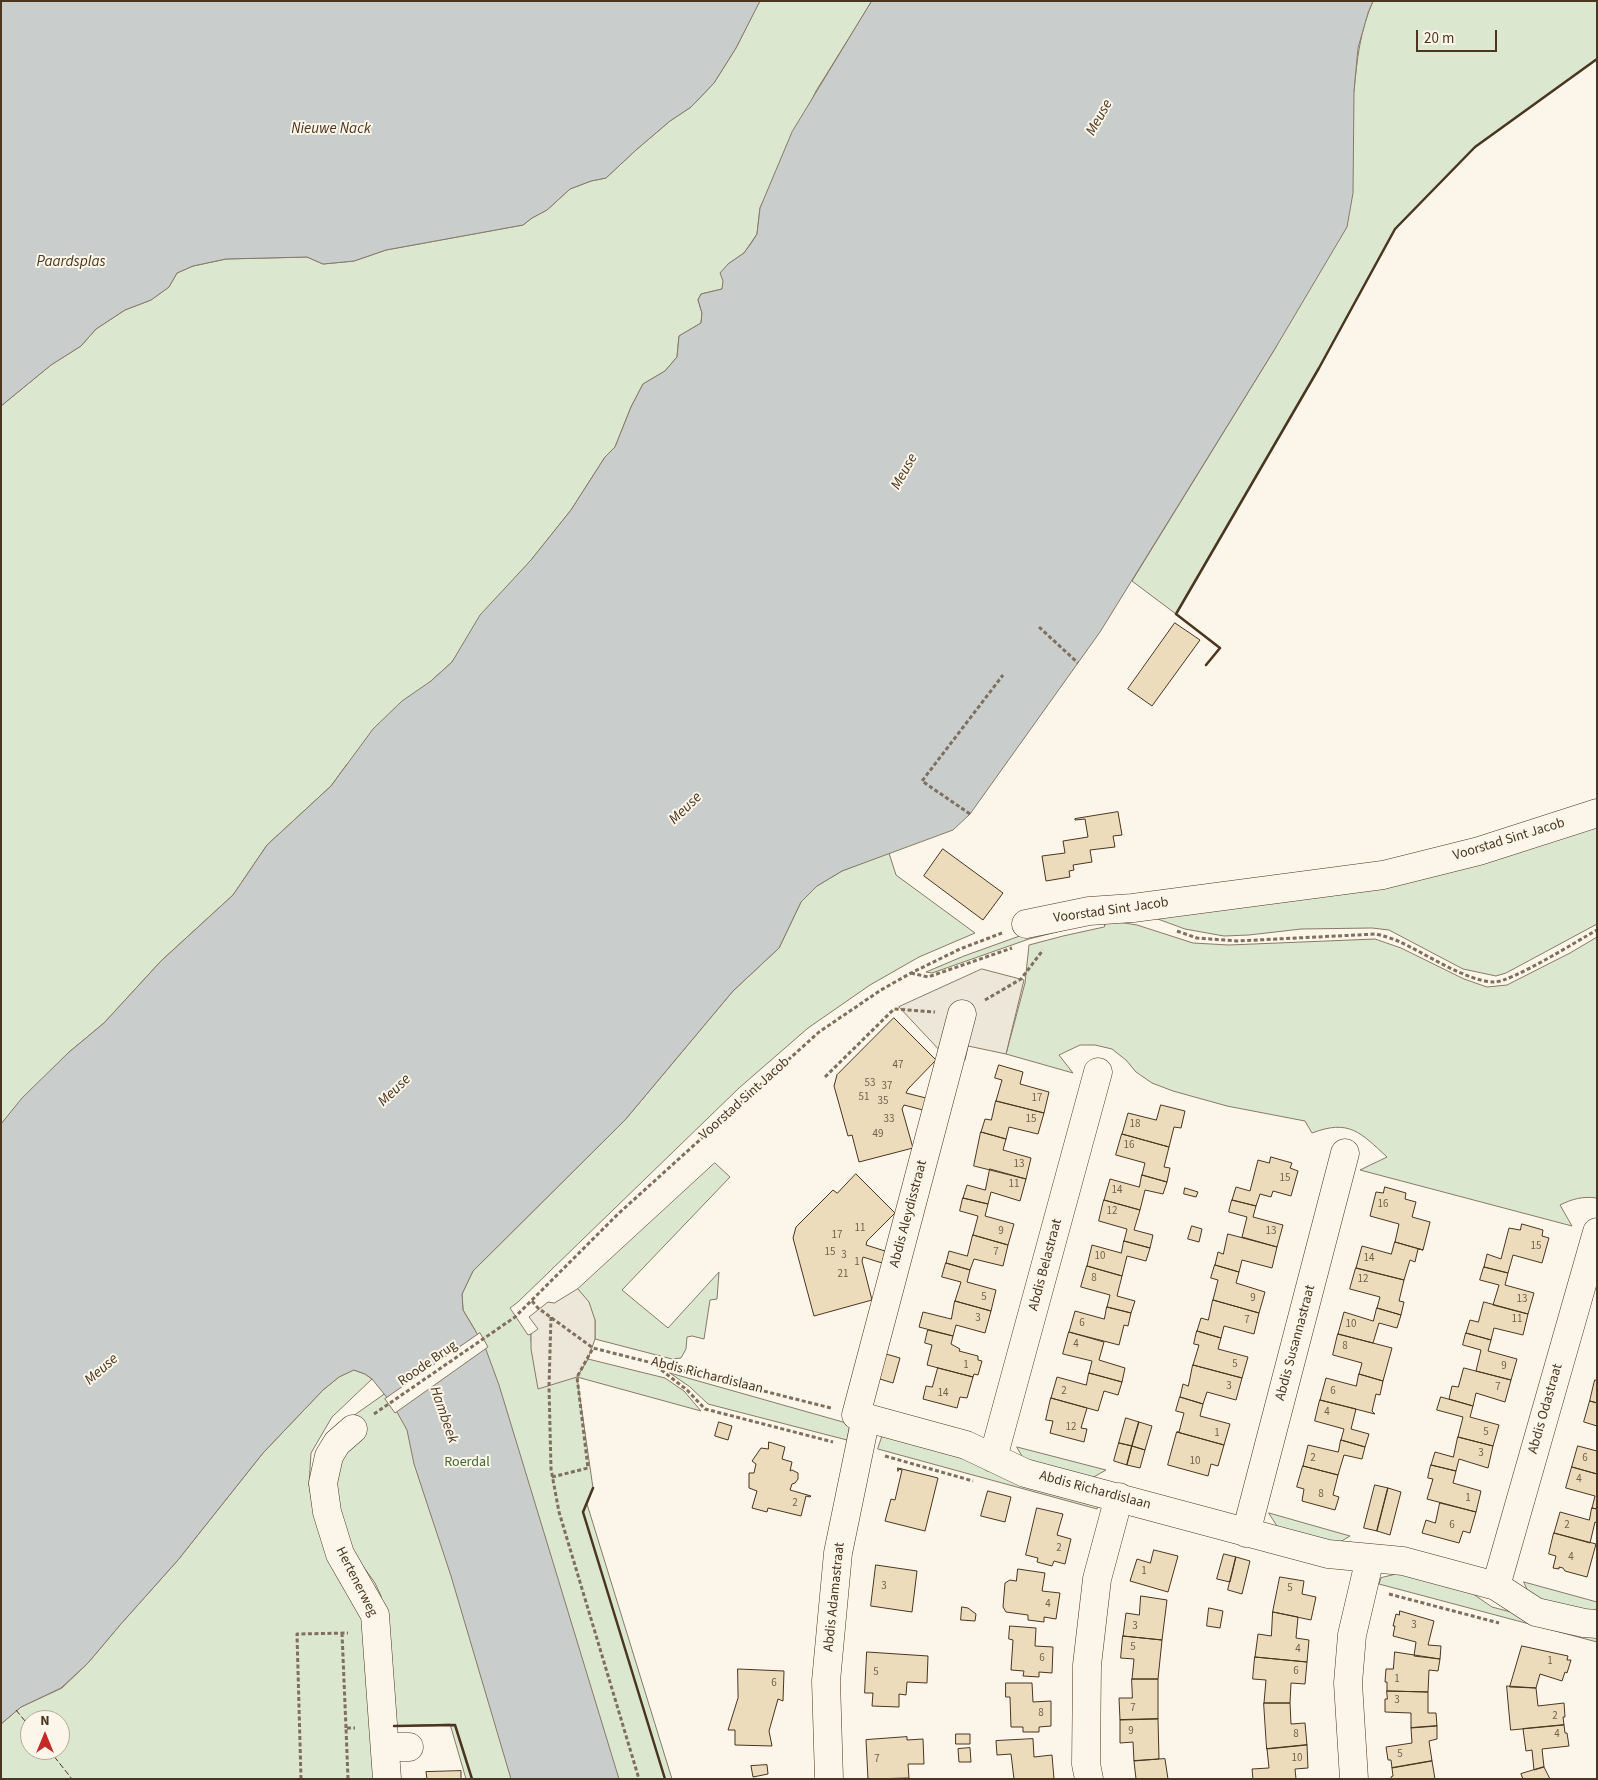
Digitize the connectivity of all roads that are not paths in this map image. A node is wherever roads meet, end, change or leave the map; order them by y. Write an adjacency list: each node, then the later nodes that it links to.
1 (1597, 813): 2 (street, Voorstad Sint Jacob)
2 (1026, 924)
3 (962, 1014): 7 (street, Abdis Aleydisstraat)
4 (1098, 1072): 9 (street, Abdis Belastraat)
5 (1345, 1153): 11 (street, Abdis Susannastraat)
6 (1597, 1232): 13 (street, Abdis Odastraat)
7 (861, 1416): 9 (street, Abdis Richardislaan); 16 (street, Abdis Adamastraat)
8 (353, 1429): 15 (street, Hertenerweg)
9 (993, 1458): 10 (street, Abdis Richardislaan)
10 (1119, 1497): 11 (street, Abdis Richardislaan); 17 (street)
11 (1246, 1533): 12 (street, Abdis Richardislaan)
12 (1370, 1558): 13 (street, Abdis Richardislaan); 18 (street)
13 (1496, 1586): 14 (street, Abdis Richardislaan)
14 (1597, 1624)
15 (387, 1779)
16 (829, 1779)
17 (1089, 1779)
18 (1354, 1779)

